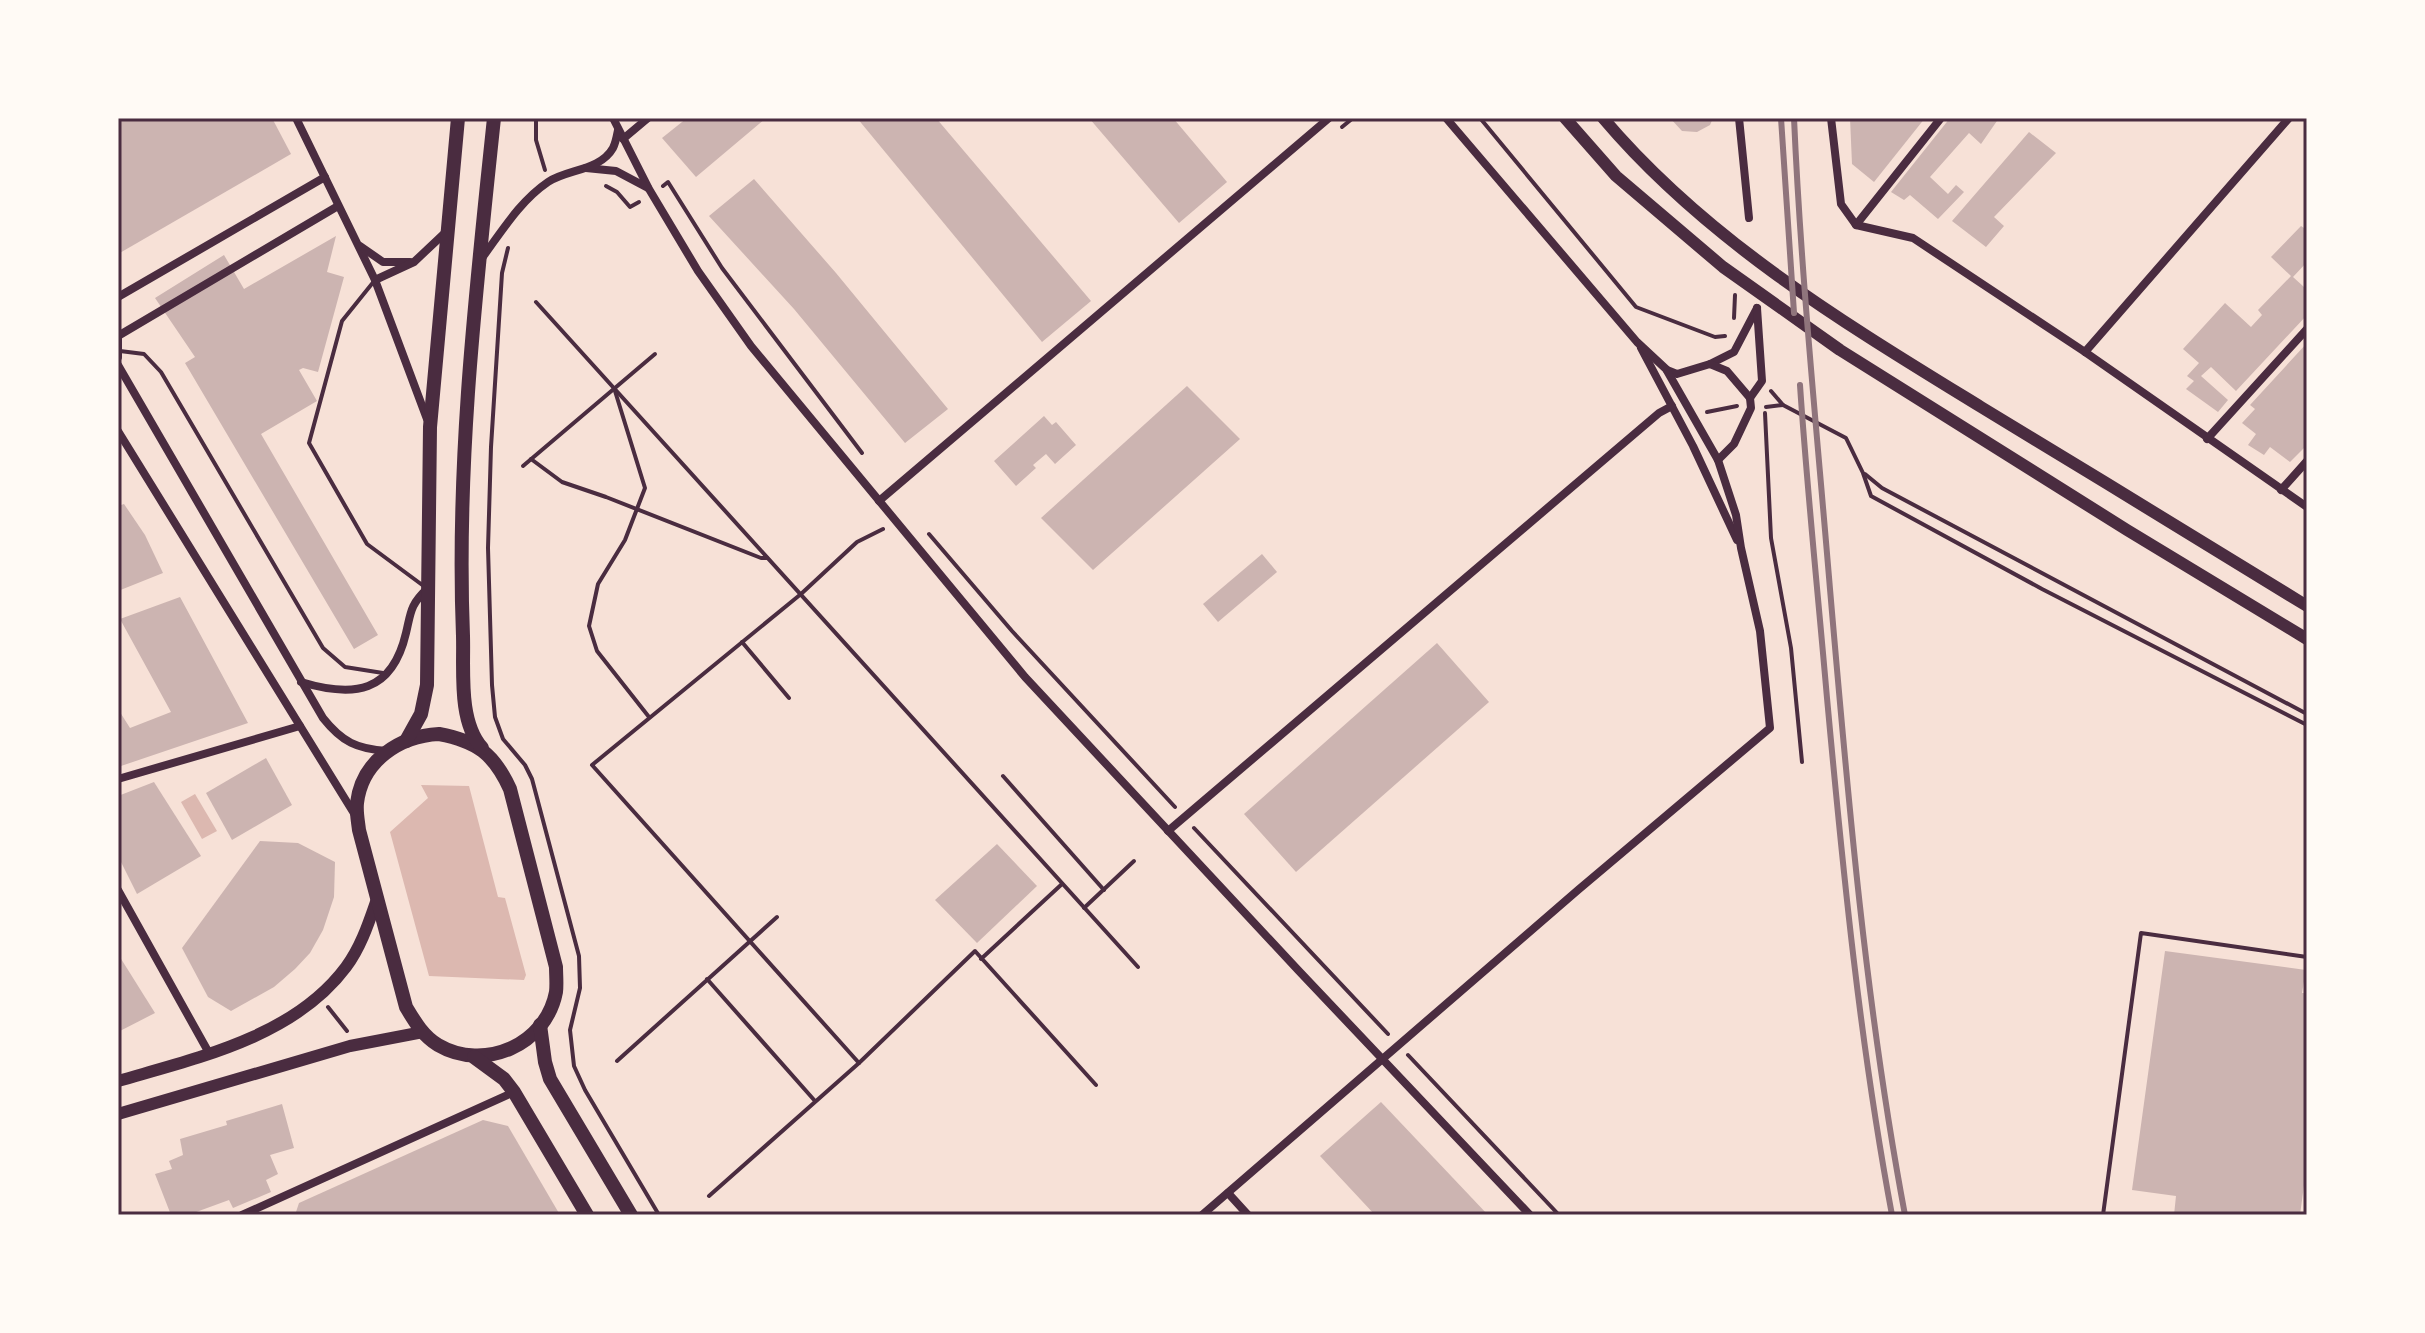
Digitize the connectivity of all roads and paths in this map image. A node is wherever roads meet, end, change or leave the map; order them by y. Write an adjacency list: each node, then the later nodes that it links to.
1 (296, 118): 19 (street)
2 (458, 118): 25 (main road)
3 (494, 118): 27 (main road)
4 (536, 118): 20 (path)
5 (613, 118): 16 (street)
6 (648, 118): 17 (street)
7 (1329, 118): 58 (street)
8 (1446, 118): 35 (street)
9 (1480, 118): 30 (path)
10 (1565, 118): 67 (main road)
11 (1603, 118): 66 (main road)
12 (1739, 118): 23 (street)
13 (1831, 118): 24 (street)
14 (1941, 118): 24 (street)
15 (2289, 118): 36 (street)
16 (619, 129): 17 (street); 18 (street)
17 (623, 139): 21 (street)
18 (585, 168): 20 (street); 21 (street)
19 (325, 177): 22 (street); 31 (street)
20 (549, 181): 27 (street)
21 (649, 189): 58 (street)
22 (338, 206): 26 (street); 34 (street)
23 (1749, 218)
24 (1856, 225): 36 (street)
25 (448, 229): 28 (street); 47 (main road)
26 (358, 245): 28 (street); 29 (street)
27 (480, 261): 78 (main road)
28 (414, 262): 29 (street)
29 (375, 280): 47 (street); 64 (lane)
30 (1735, 289)
31 (118, 297)
32 (536, 302): 42 (path)
33 (2307, 329): 49 (street)
34 (118, 337): 37 (street)
35 (1637, 342): 41 (street); 45 (street)
36 (2085, 352): 49 (street)
37 (119, 354): 69 (lane)
38 (655, 354): 42 (path)
39 (1710, 364): 41 (street); 43 (street); 43 (street)
40 (118, 365): 70 (street)
41 (1666, 369): 53 (street)
42 (614, 388): 52 (path); 60 (path); 63 (path)
43 (1750, 398): 53 (street)
44 (1783, 405): 56 (path)
45 (1672, 406): 50 (street); 83 (street)
46 (1765, 407): 79 (path)
47 (430, 427): 64 (main road)
48 (118, 431): 75 (street)
49 (2207, 439): 57 (street)
50 (1693, 446): 53 (street); 62 (street)
51 (491, 447): 116 (path)
52 (531, 459): 55 (path); 60 (path)
53 (1718, 460): 62 (street)
54 (2307, 461): 57 (street)
55 (523, 466)
56 (1863, 473): 72 (path); 74 (path)
57 (2281, 490): 59 (street)
58 (879, 501): 61 (street)
59 (2307, 507)
60 (637, 509): 63 (path); 73 (path)
61 (896, 522): 65 (path); 83 (street)
62 (1741, 548): 102 (street)
63 (768, 558): 65 (path)
64 (427, 589): 69 (street); 76 (main road)
65 (801, 594): 68 (path); 85 (path)
66 (2307, 606)
67 (2307, 639)
68 (742, 642): 71 (path); 73 (path)
69 (390, 673): 70 (street)
70 (301, 682): 77 (street)
71 (789, 698)
72 (2307, 714)
73 (650, 718): 91 (path)
74 (2307, 725)
75 (300, 726): 81 (street); 82 (street)
76 (406, 741): 77 (main road); 78 (main road)
77 (388, 751): 82 (main road)
78 (484, 751): 97 (main road)
79 (1802, 762)
80 (1003, 776): 87 (path)
81 (118, 779)
82 (358, 819): 88 (main road)
83 (1168, 831): 102 (street)
84 (1134, 861): 87 (path)
85 (1062, 884): 89 (path); 93 (path)
86 (118, 890): 100 (street)
87 (1104, 890): 89 (path)
88 (377, 899): 96 (main road); 98 (main road)
89 (1084, 908): 94 (path)
90 (777, 917): 91 (path)
91 (750, 941): 95 (path); 104 (path)
92 (2307, 957): 120 (lane)
93 (981, 959): 104 (path); 106 (path)
94 (1138, 967)
95 (707, 979): 103 (path); 108 (path)
96 (319, 996): 99 (path); 100 (main road)
97 (540, 1025): 101 (main road); 115 (main road)
98 (423, 1032): 99 (main road); 101 (main road)
99 (358, 1045): 109 (main road)
100 (209, 1053): 105 (main road)
101 (470, 1055): 107 (main road)
102 (1382, 1059): 110 (street); 119 (street)
103 (617, 1061)
104 (859, 1063): 108 (path)
105 (118, 1081)
106 (1096, 1085)
107 (514, 1092): 112 (street); 114 (main road)
108 (815, 1101): 111 (path)
109 (118, 1114)
110 (1228, 1193): 117 (street); 118 (street)
111 (709, 1196)
112 (259, 1212): 113 (street)
113 (242, 1215)
114 (587, 1215)
115 (631, 1215)
116 (659, 1215)
117 (1202, 1215)
118 (1248, 1215)
119 (1530, 1215)
120 (2103, 1215)

